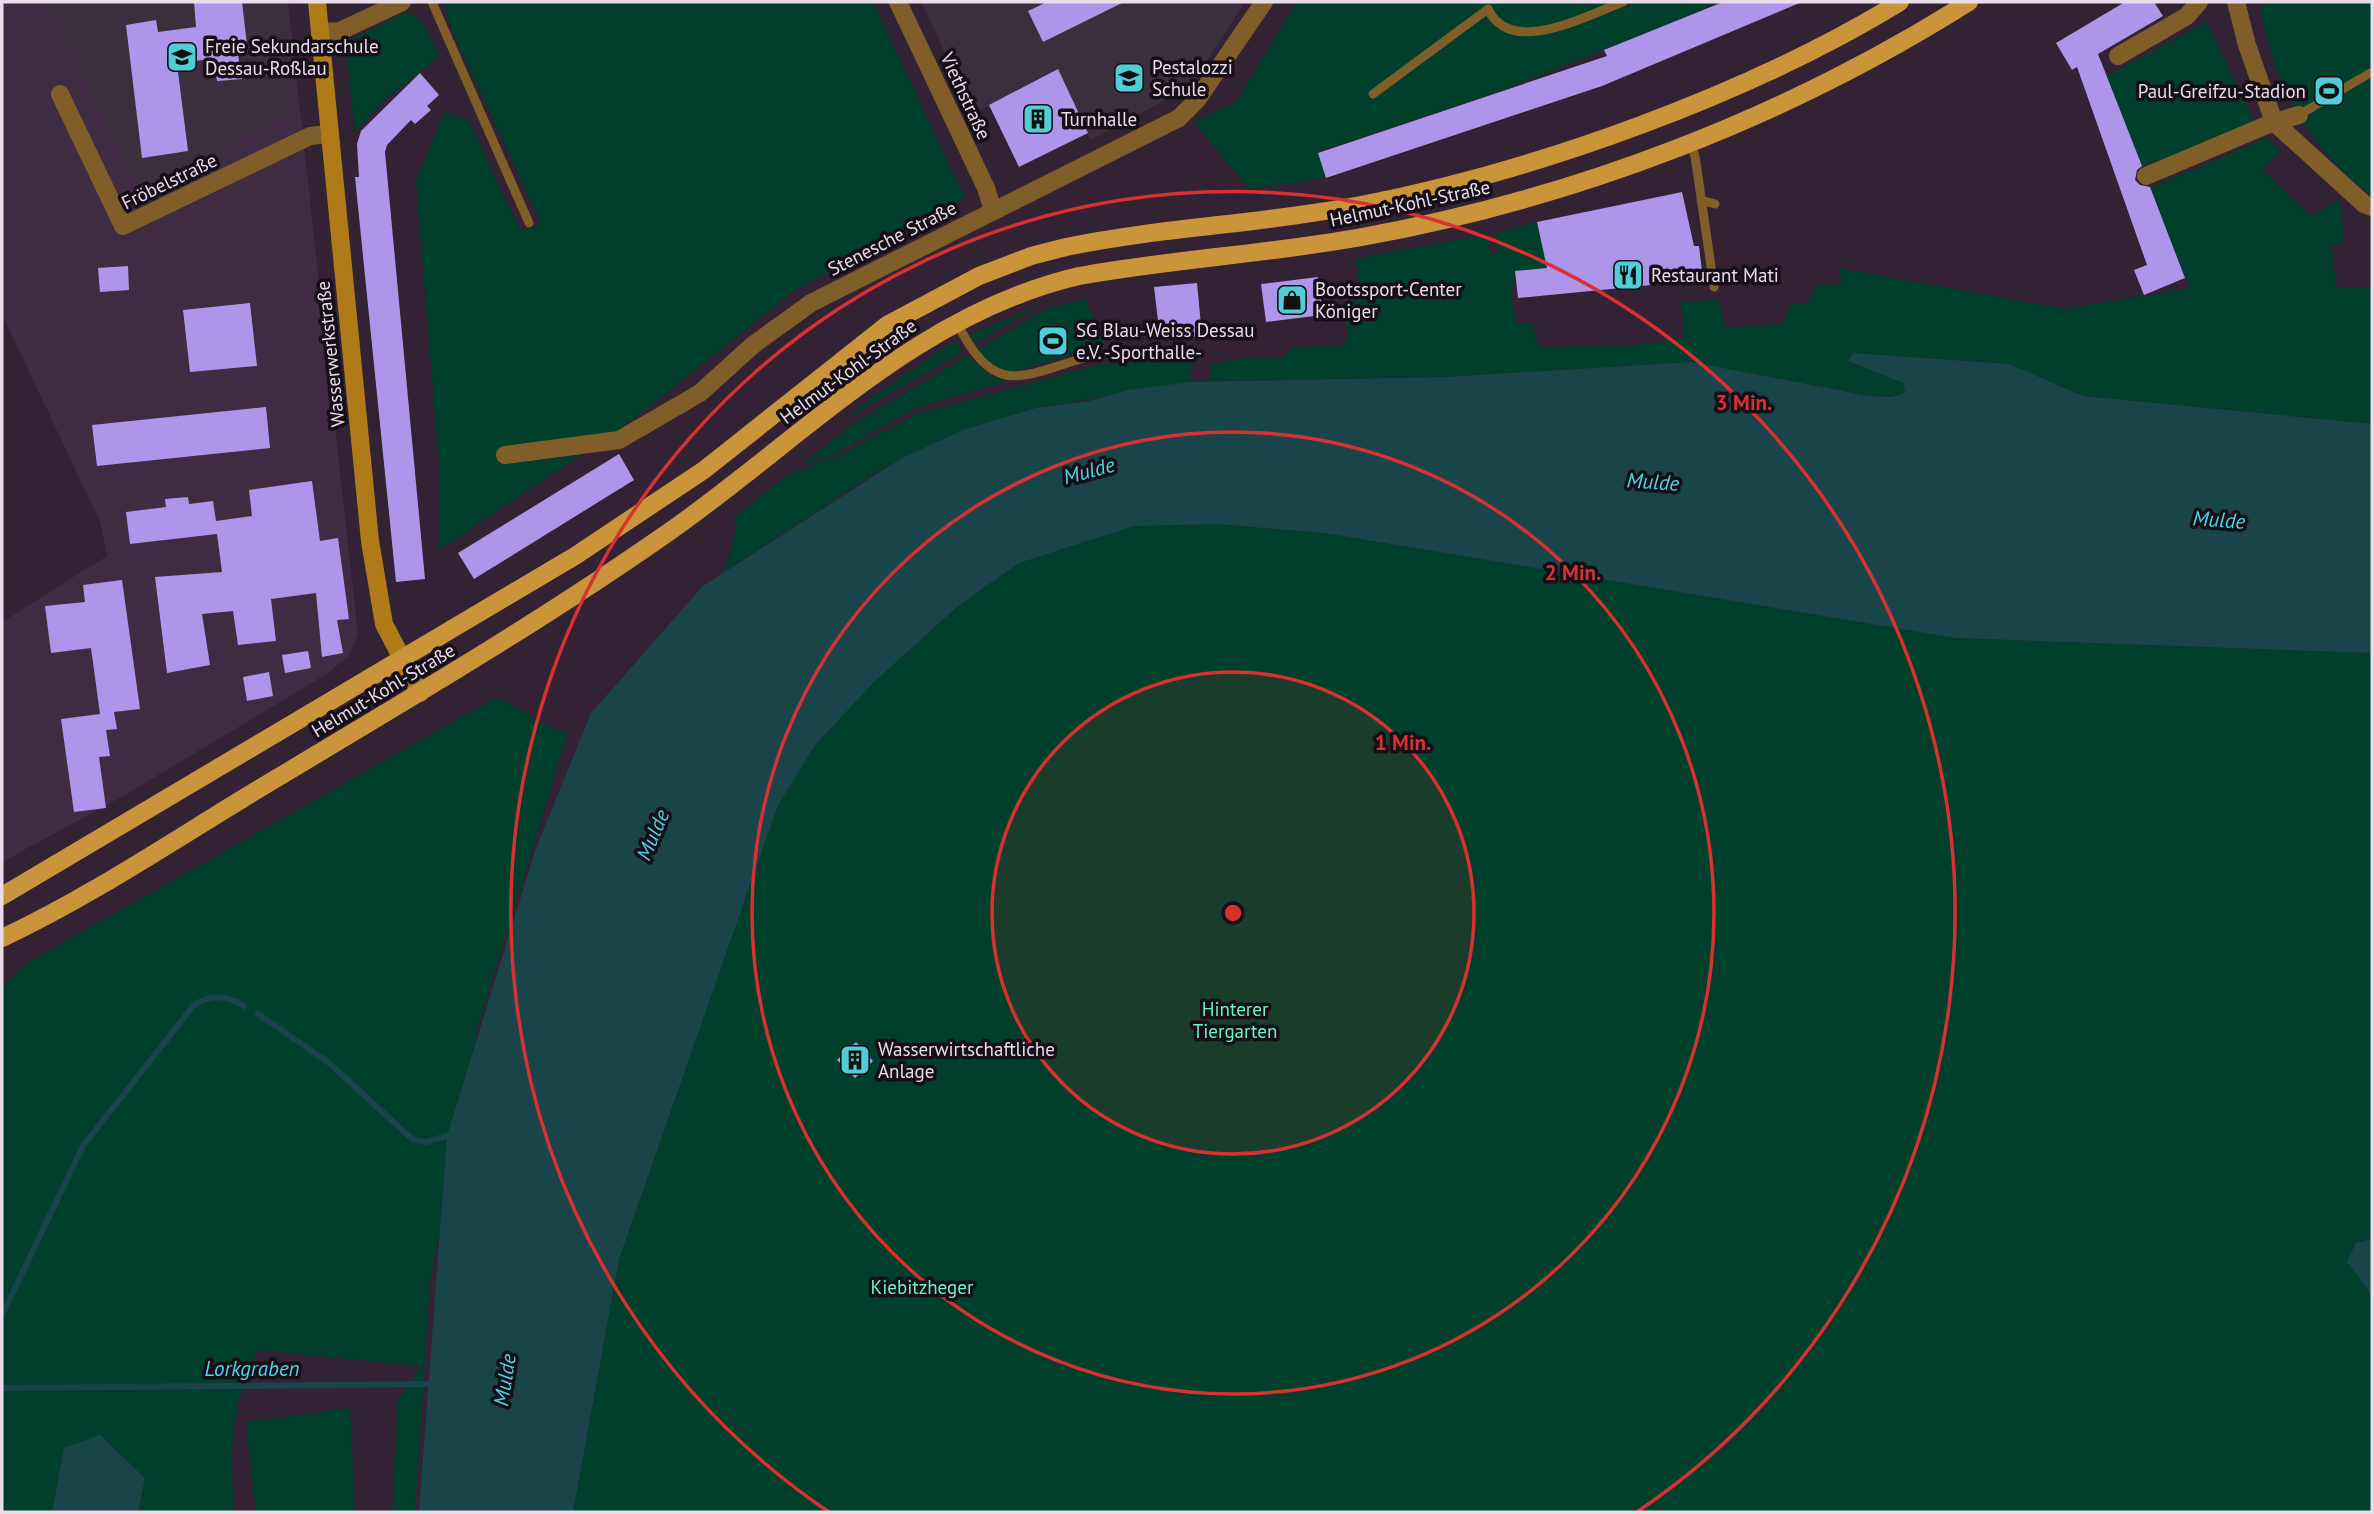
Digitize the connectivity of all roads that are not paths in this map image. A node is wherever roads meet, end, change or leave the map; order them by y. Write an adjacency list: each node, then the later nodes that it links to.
1 (317, 2): 11 (street, Wasserwerkstraße)
2 (402, 2): 11 (street)
3 (432, 2): 25 (lane)
4 (898, 2): 24 (street, Viethstraße)
5 (1264, 2): 24 (street, Stenesche Straße)
6 (1623, 2): 14 (lane)
7 (1900, 2): 30 (main road, Helmut-Kohl-Straße)
8 (1969, 2): 19 (main road, Helmut-Kohl-Straße)
9 (2199, 2): 12 (street)
10 (2236, 2): 17 (street)
11 (320, 32): 18 (street, Wasserwerkstraße)
12 (2118, 56)
13 (2370, 73): 16 (lane)
14 (1373, 93)
15 (60, 94): 18 (street, Fröbelstraße)
16 (2300, 115): 17 (street)
17 (2274, 122): 20 (street); 23 (street)
18 (328, 134): 30 (street, Wasserwerkstraße)
19 (1690, 143): 21 (lane); 27 (main road, Helmut-Kohl-Straße)
20 (2146, 176)
21 (1702, 200): 22 (lane); 26 (lane)
22 (1715, 204)
23 (2372, 207)
24 (993, 210): 29 (street, Stenesche Straße)
25 (529, 223)
26 (1714, 287)
27 (956, 322): 28 (lane); 31 (main road, Helmut-Kohl-Straße)
28 (1087, 357)
29 (505, 455)
30 (402, 660): 31 (street, Wasserwerkstraße); 32 (main road, Helmut-Kohl-Straße)
31 (420, 693): 33 (main road, Helmut-Kohl-Straße)
32 (2, 896)
33 (2, 938)

